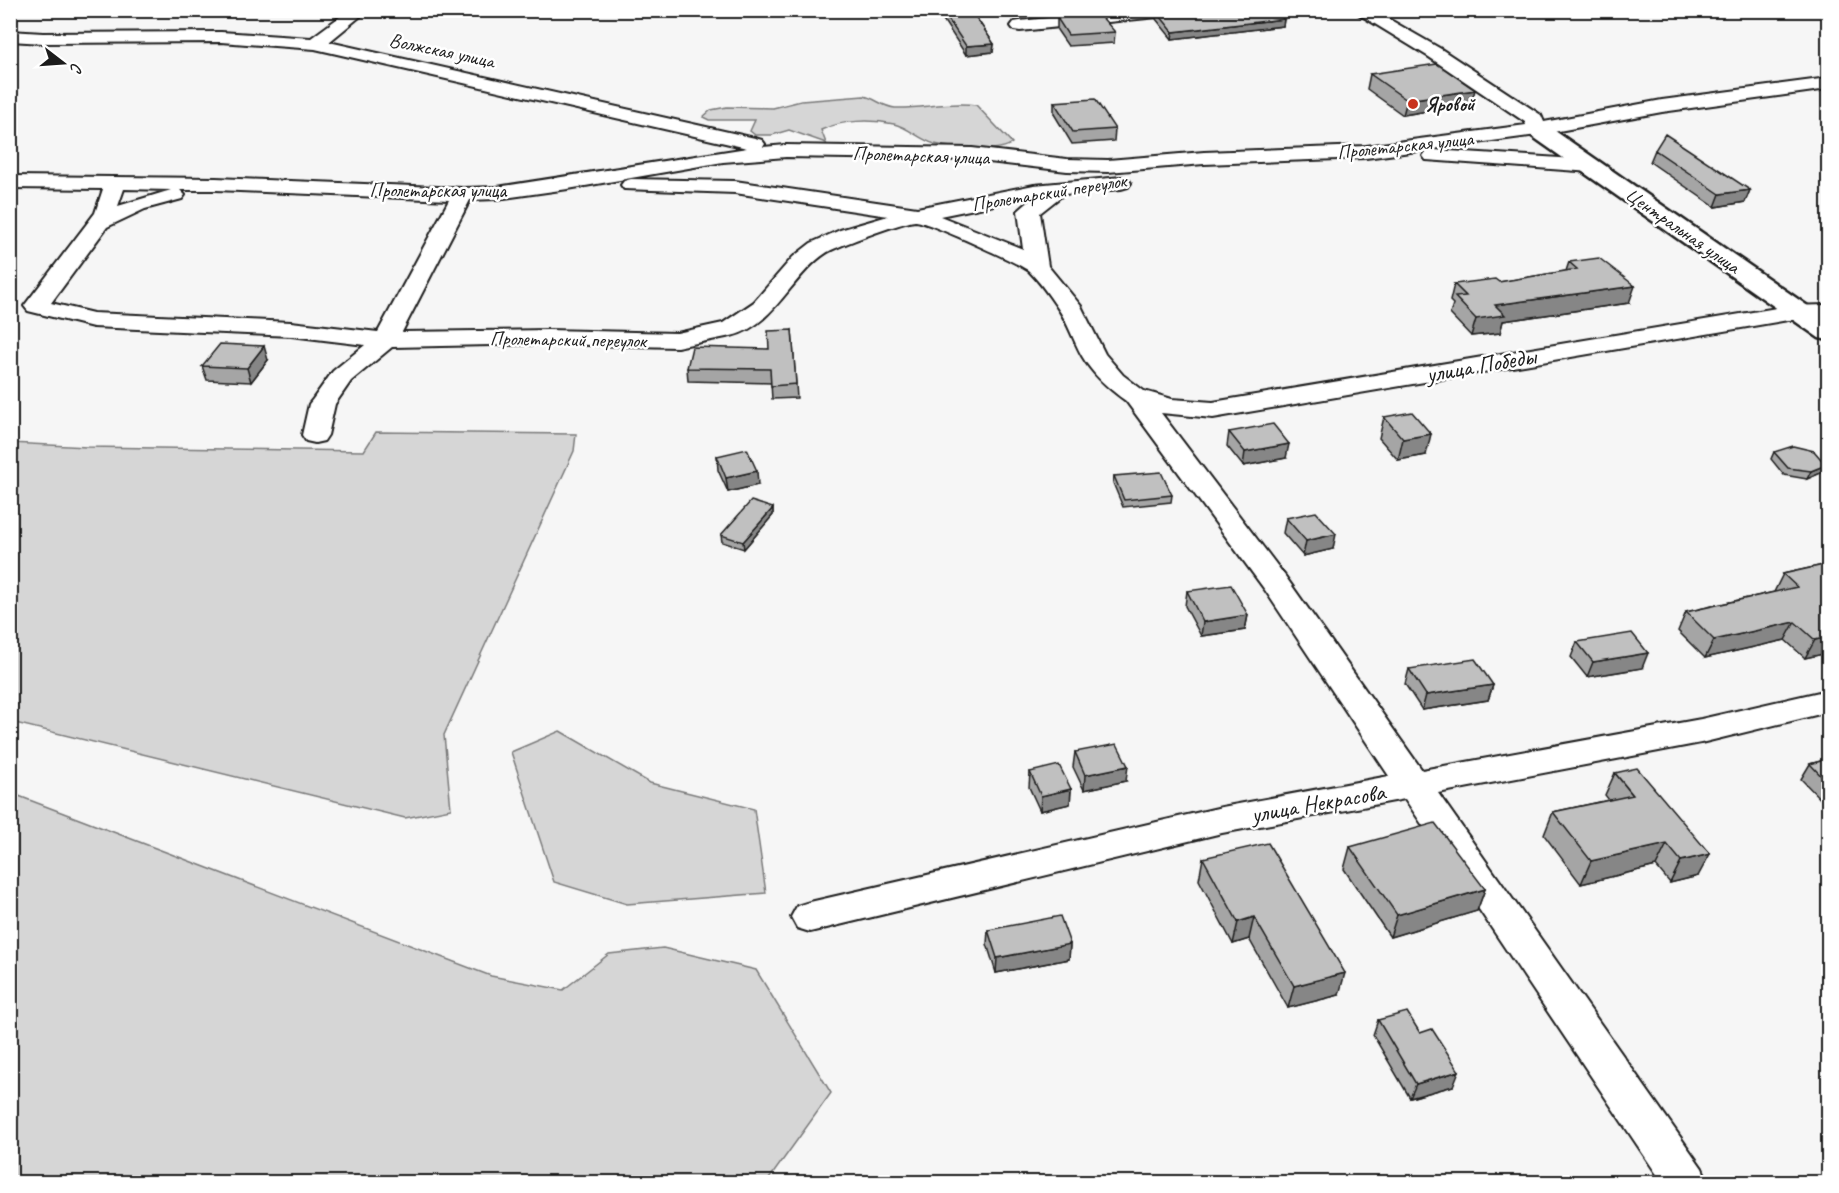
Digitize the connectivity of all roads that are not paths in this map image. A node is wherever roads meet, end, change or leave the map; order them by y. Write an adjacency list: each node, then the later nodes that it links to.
1 (360, 10): 6 (street)
2 (1177, 10): 4 (street)
3 (1360, 10): 8 (street)
4 (1020, 26)
5 (10, 36): 6 (street, Волжская улица)
6 (315, 44): 9 (street, Волжская улица)
7 (1828, 83): 8 (street, Пролетарская улица)
8 (1537, 129): 10 (street, Пролетарская улица); 12 (street, Центральная улица)
9 (786, 151): 11 (street, Пролетарская улица); 14 (street, Пролетарская улица)
10 (1366, 152): 11 (street, Пролетарская улица); 12 (street)
11 (1204, 158): 17 (street, Пролетарский переулок)
12 (1591, 166): 25 (street, Центральная улица)
13 (10, 182): 15 (street, Пролетарская улица)
14 (568, 183): 18 (street, Пролетарская улица); 19 (street)
15 (115, 184): 16 (street, Пролетарская улица); 20 (street)
16 (216, 184): 18 (street, Пролетарская улица); 20 (street)
17 (1058, 189): 19 (street, Пролетарский переулок); 21 (street)
18 (463, 194): 27 (street)
19 (916, 214): 21 (street); 27 (street, Пролетарский переулок)
20 (99, 222): 23 (street)
21 (1037, 267): 28 (street)
22 (10, 306): 23 (street, Пролетарский переулок)
23 (36, 306): 27 (street, Пролетарский переулок)
24 (1828, 312): 25 (street, улица Победы)
25 (1803, 313): 26 (street, Центральная улица); 28 (street, улица Победы)
26 (1828, 332)
27 (386, 340): 29 (street)
28 (1135, 396): 31 (street)
29 (315, 435)
30 (1828, 701): 31 (street, улица Некрасова)
31 (1416, 785): 32 (street, улица Некрасова); 33 (street)
32 (810, 916)
33 (1687, 1182)

